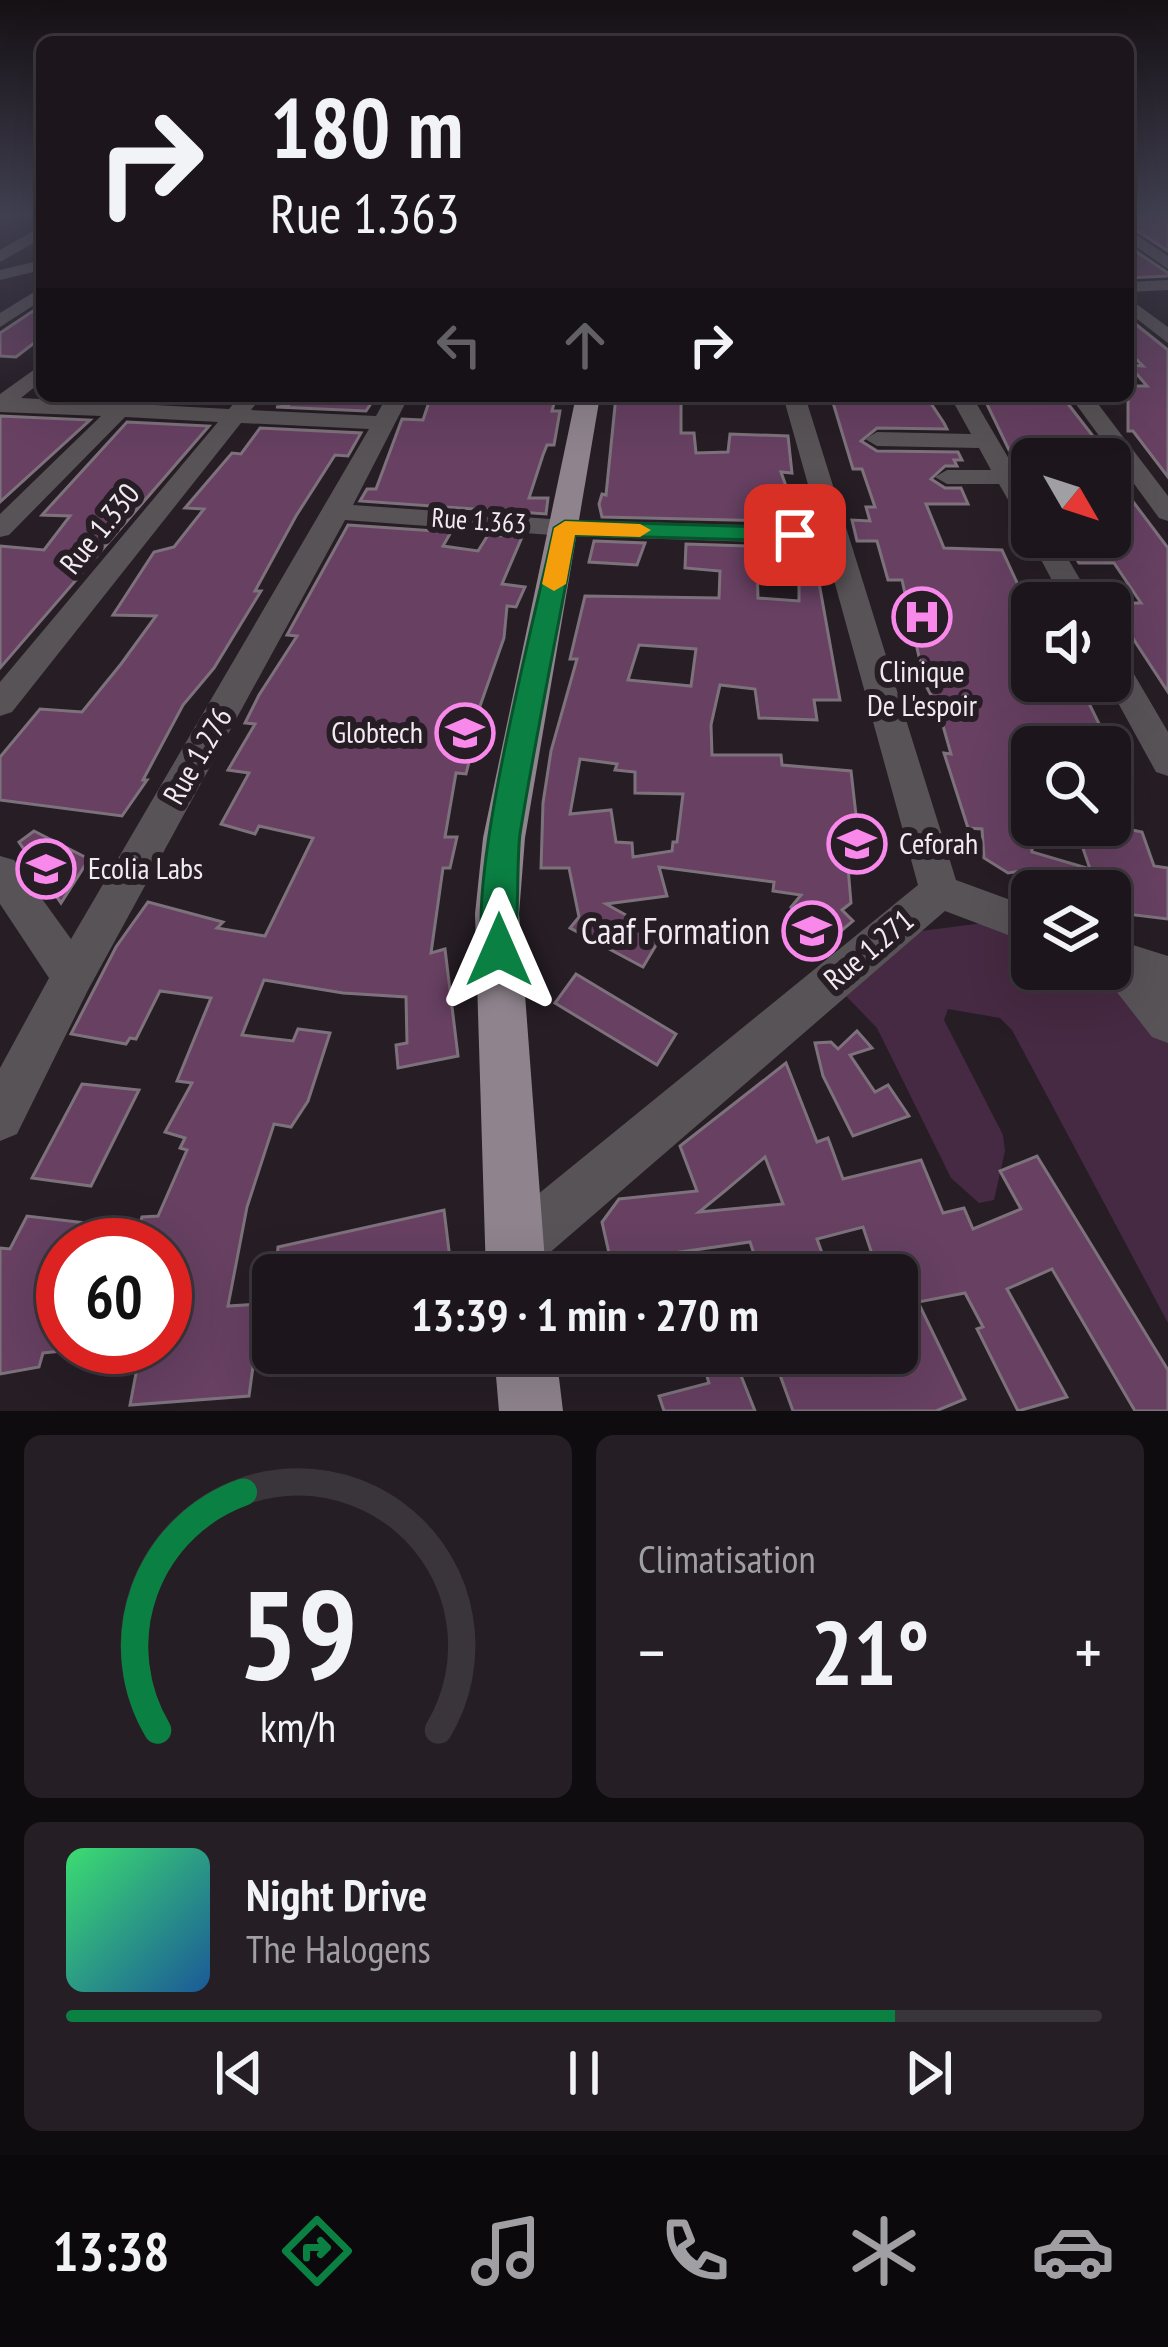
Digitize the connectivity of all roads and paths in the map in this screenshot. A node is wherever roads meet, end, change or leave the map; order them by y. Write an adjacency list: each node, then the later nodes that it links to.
1 (1168, 285): 2 (street)
2 (1134, 287)
3 (36, 296): 5 (street)
4 (1134, 308): 6 (street)
5 (0, 320)
6 (1168, 338)
7 (36, 375): 12 (street)
8 (587, 402): 23 (main road)
9 (796, 402): 25 (street, Rue 1.271)
10 (964, 402): 17 (street)
11 (1085, 402): 22 (street)
12 (0, 404): 13 (street)
13 (125, 404): 14 (street); 24 (street)
14 (243, 406): 15 (street); 27 (street, Rue 1.330)
15 (390, 409): 21 (street, Rue 1.276)
16 (877, 439): 17 (street)
17 (986, 441): 19 (street)
18 (947, 477): 19 (street)
19 (1007, 477): 20 (street)
20 (1011, 484)
21 (338, 512): 23 (street, Rue 1.363); 33 (street, Rue 1.276)
22 (1168, 513)
23 (565, 528): 25 (street, Rue 1.363); 38 (main road)
24 (0, 529)
25 (837, 536): 30 (street, Rue 1.271)
26 (1131, 697): 28 (street)
27 (0, 704)
28 (1168, 764)
29 (0, 872): 33 (street)
30 (940, 890): 31 (street); 39 (street, Rue 1.271)
31 (1011, 918)
32 (1131, 964): 34 (street)
33 (73, 976): 37 (street, Rue 1.276)
34 (1168, 976)
35 (1131, 978): 36 (street)
36 (1168, 1022)
37 (0, 1117)
38 (515, 1254)
39 (524, 1254)
40 (527, 1374): 41 (main road)
41 (531, 1411)

